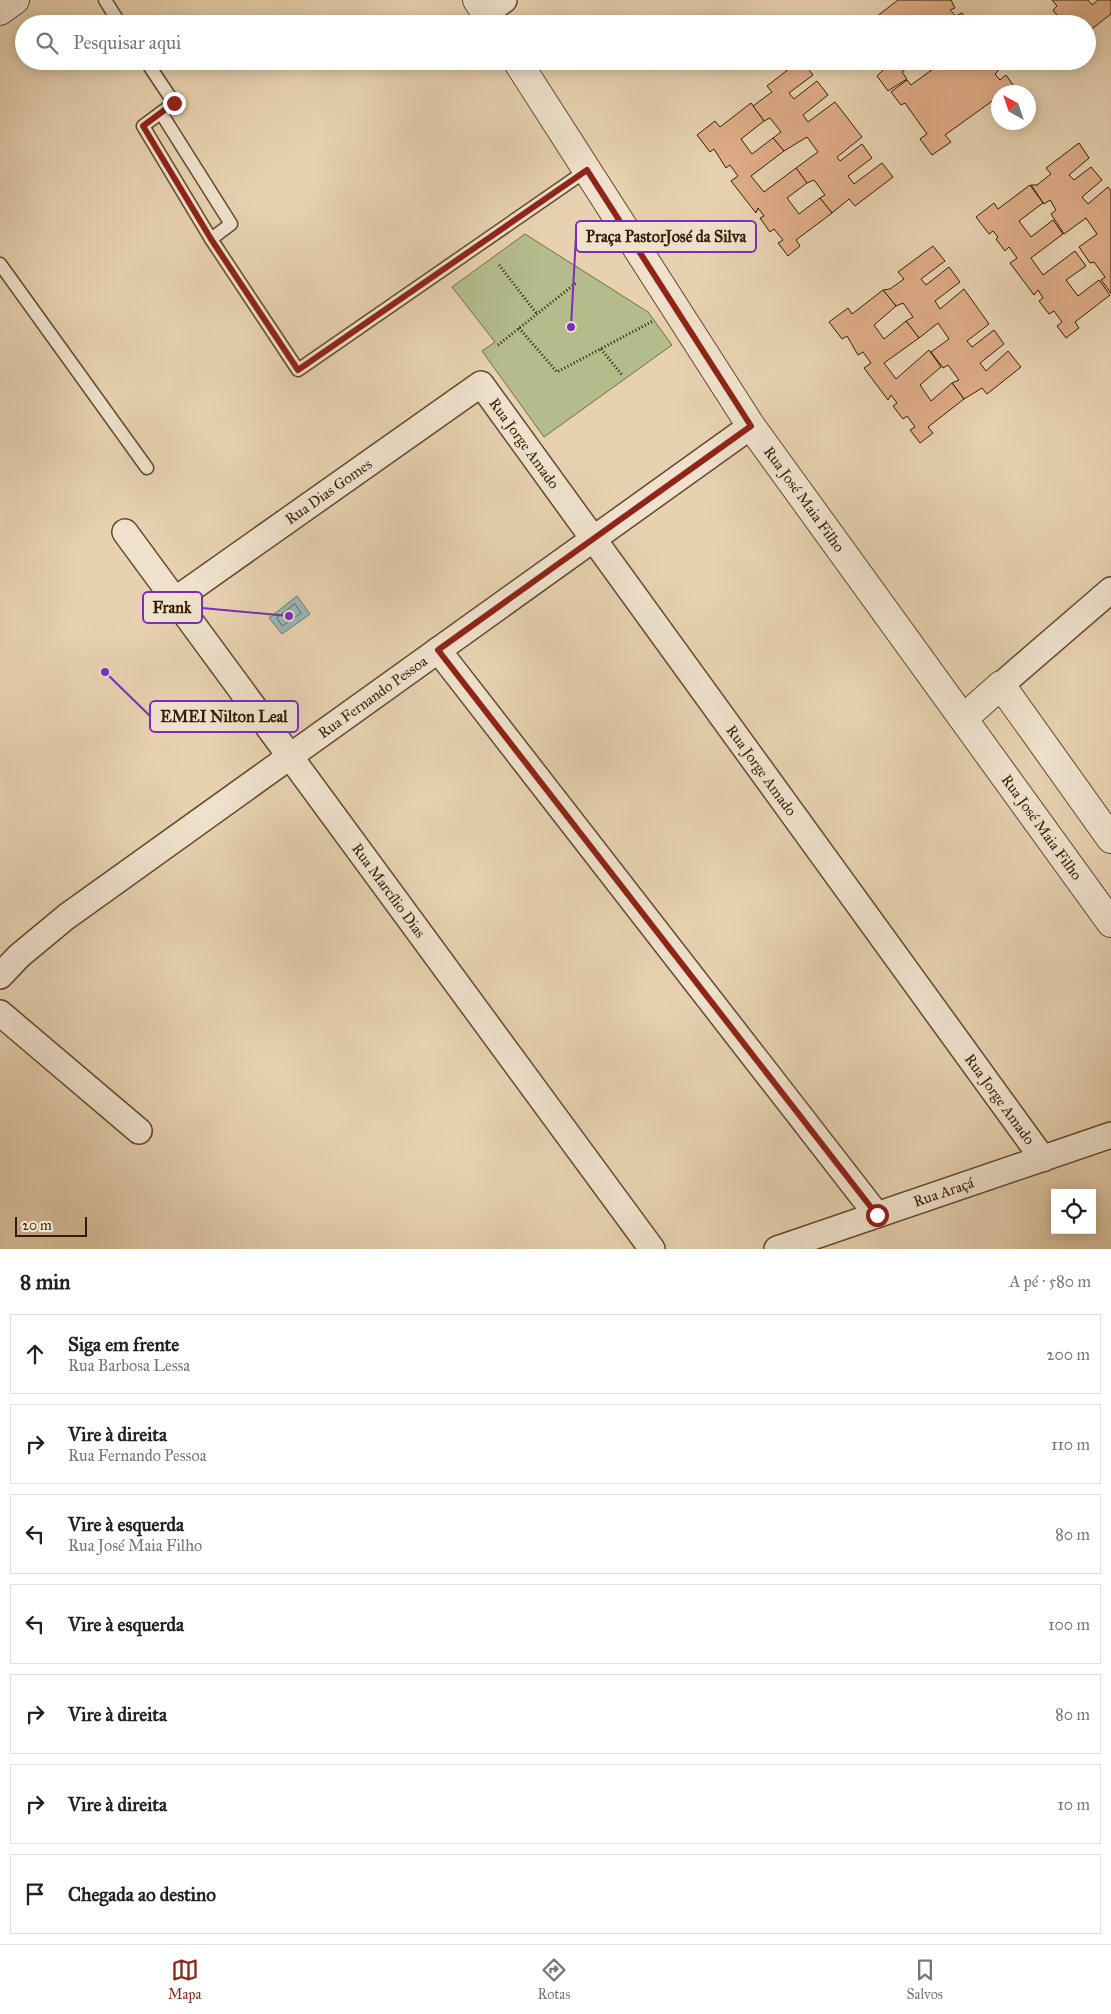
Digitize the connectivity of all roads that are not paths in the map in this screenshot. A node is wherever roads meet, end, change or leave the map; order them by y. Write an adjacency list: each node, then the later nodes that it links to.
1 (15, 0): 3 (street)
2 (105, 0): 4 (lane)
3 (0, 11)
4 (114, 15)
5 (152, 70): 7 (lane)
6 (523, 70): 8 (street, Rua José Maia Filho)
7 (161, 113): 9 (lane); 9 (lane)
8 (587, 170): 9 (lane); 12 (street, Rua José Maia Filho)
9 (211, 239)
10 (0, 264): 13 (lane)
11 (482, 384): 15 (street, Rua Jorge Amado); 17 (street, Rua Dias Gomes)
12 (751, 426): 15 (street, Rua Fernando Pessoa); 20 (street, Rua José Maia Filho)
13 (147, 468)
14 (126, 532): 17 (street, Rua Marcílio Dias)
15 (594, 539): 18 (street, Rua Fernando Pessoa); 28 (street, Rua Jorge Amado)
16 (1111, 590): 19 (street)
17 (175, 600): 21 (street, Rua Marcílio Dias)
18 (438, 650): 21 (street, Rua Fernando Pessoa); 29 (street)
19 (1001, 686): 20 (street); 22 (street)
20 (964, 718): 23 (street, Rua José Maia Filho)
21 (290, 756): 24 (street, Rua Fernando Pessoa); 30 (street, Rua Marcílio Dias)
22 (1111, 839)
23 (1111, 923)
24 (0, 976)
25 (0, 1014): 26 (street)
26 (138, 1131)
27 (1111, 1135): 28 (street, Rua Araçá)
28 (1042, 1159): 29 (street, Rua Araçá)
29 (877, 1215): 31 (street, Rua Araçá)
30 (652, 1249)
31 (777, 1249)

